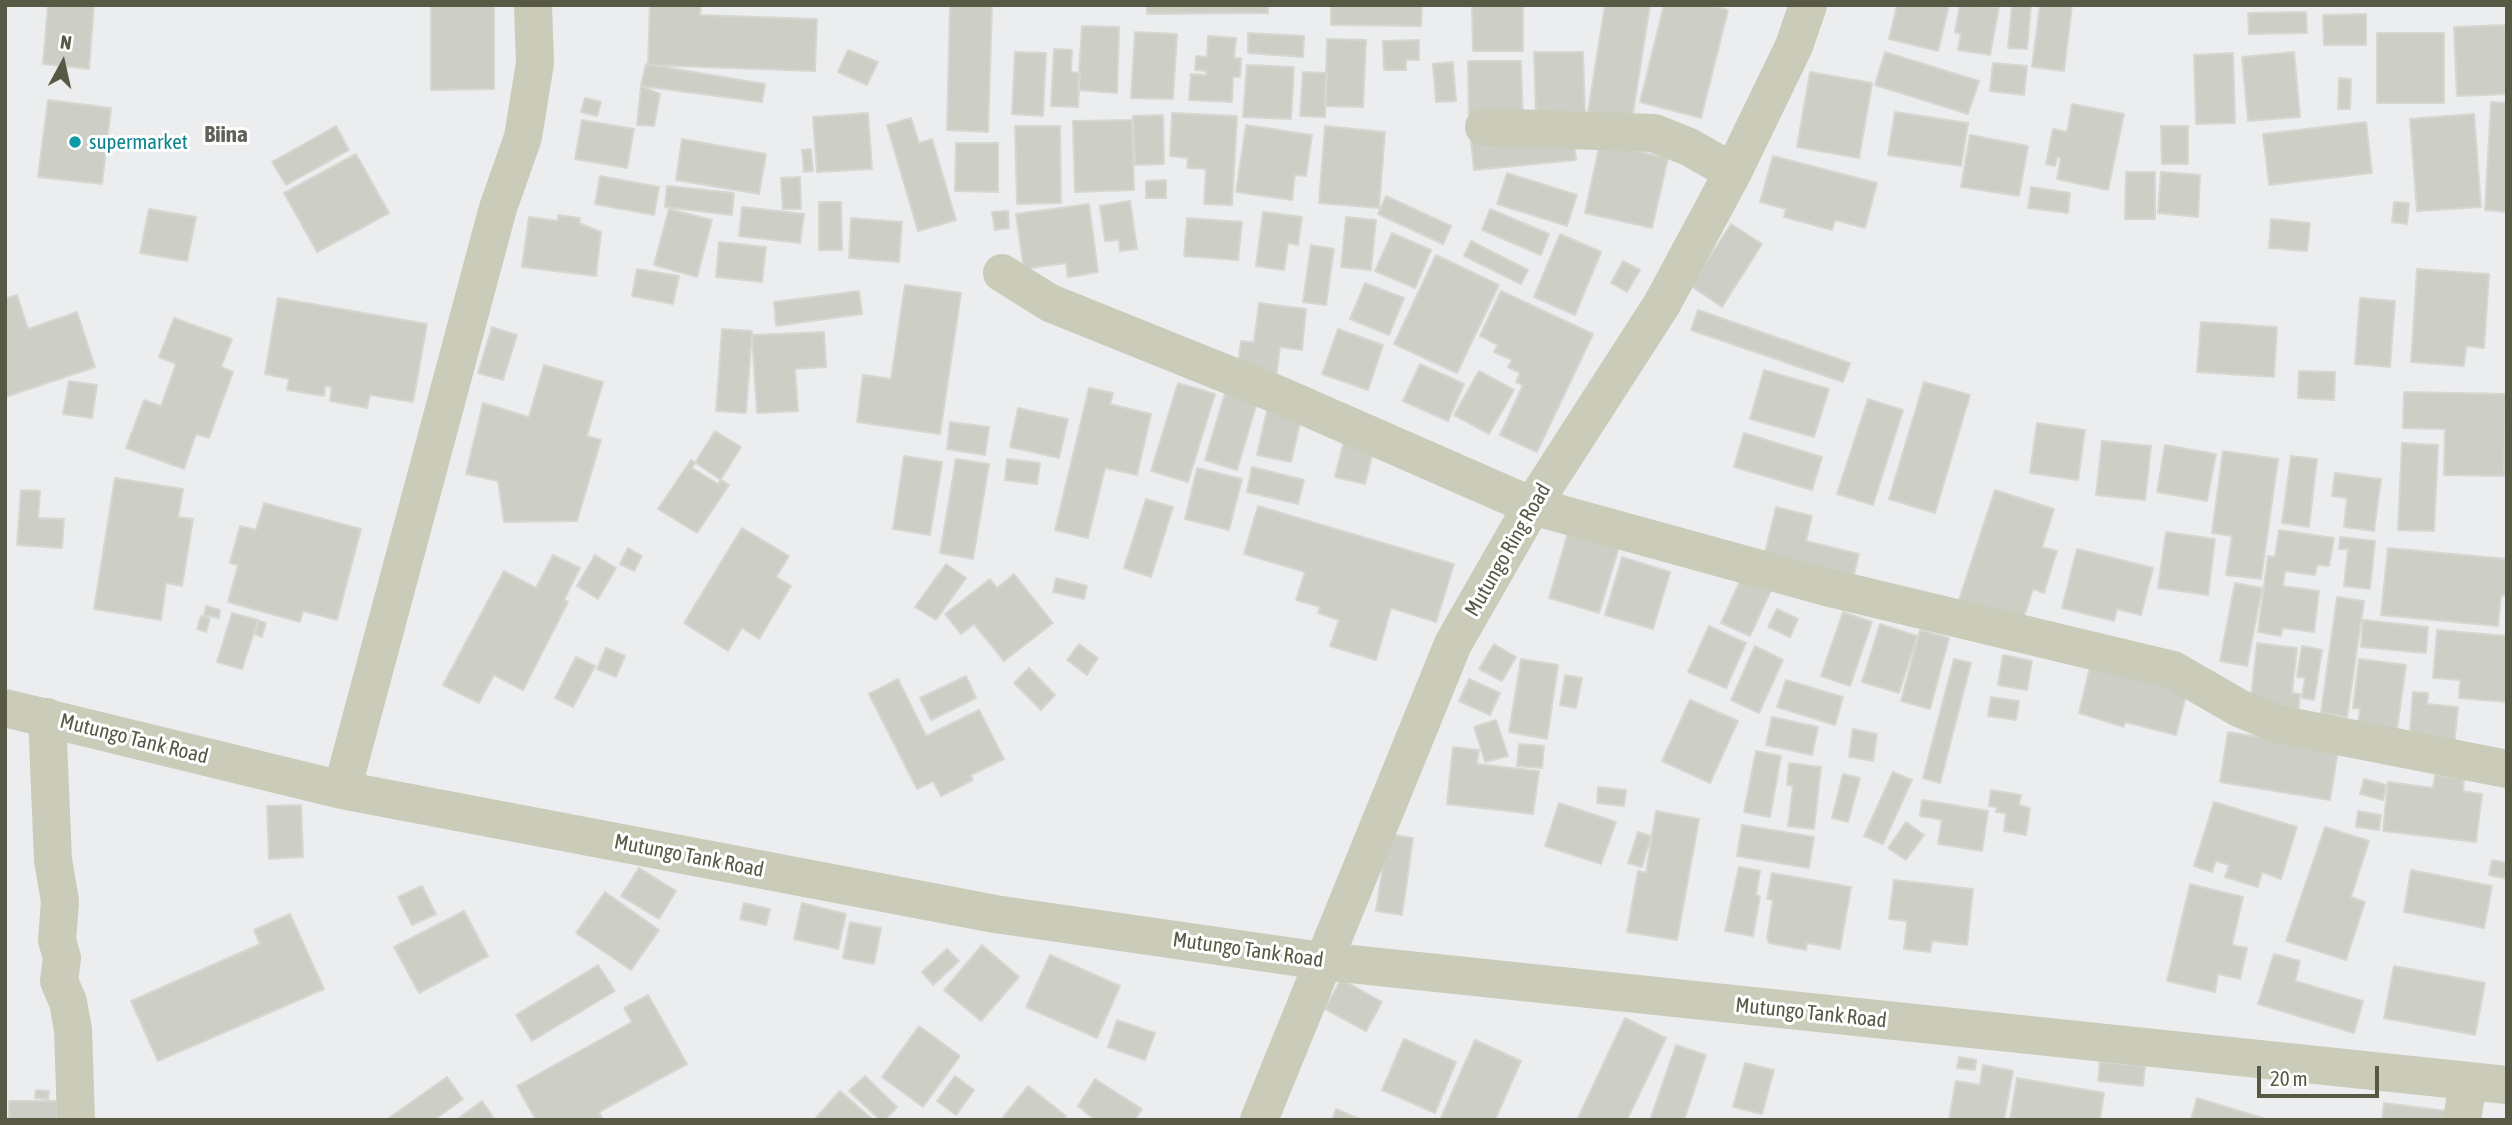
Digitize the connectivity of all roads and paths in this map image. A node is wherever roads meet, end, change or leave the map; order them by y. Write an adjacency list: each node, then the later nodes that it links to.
1 (533, 5): 10 (street)
2 (1808, 5): 4 (street, Mutungo Ring Road)
3 (1484, 127): 4 (street)
4 (1733, 172): 6 (street, Mutungo Ring Road)
5 (1002, 273): 6 (street)
6 (1532, 506): 9 (street); 11 (street, Mutungo Ring Road)
7 (5, 708): 8 (street, Mutungo Tank Road)
8 (47, 717): 10 (street, Mutungo Tank Road); 14 (street)
9 (2507, 769)
10 (342, 790): 11 (street, Mutungo Tank Road)
11 (1322, 961): 12 (street, Mutungo Tank Road); 15 (street, Mutungo Ring Road)
12 (2468, 1082): 13 (street, Mutungo Tank Road); 16 (street)
13 (2507, 1085)
14 (76, 1120)
15 (1259, 1120)
16 (2462, 1120)

